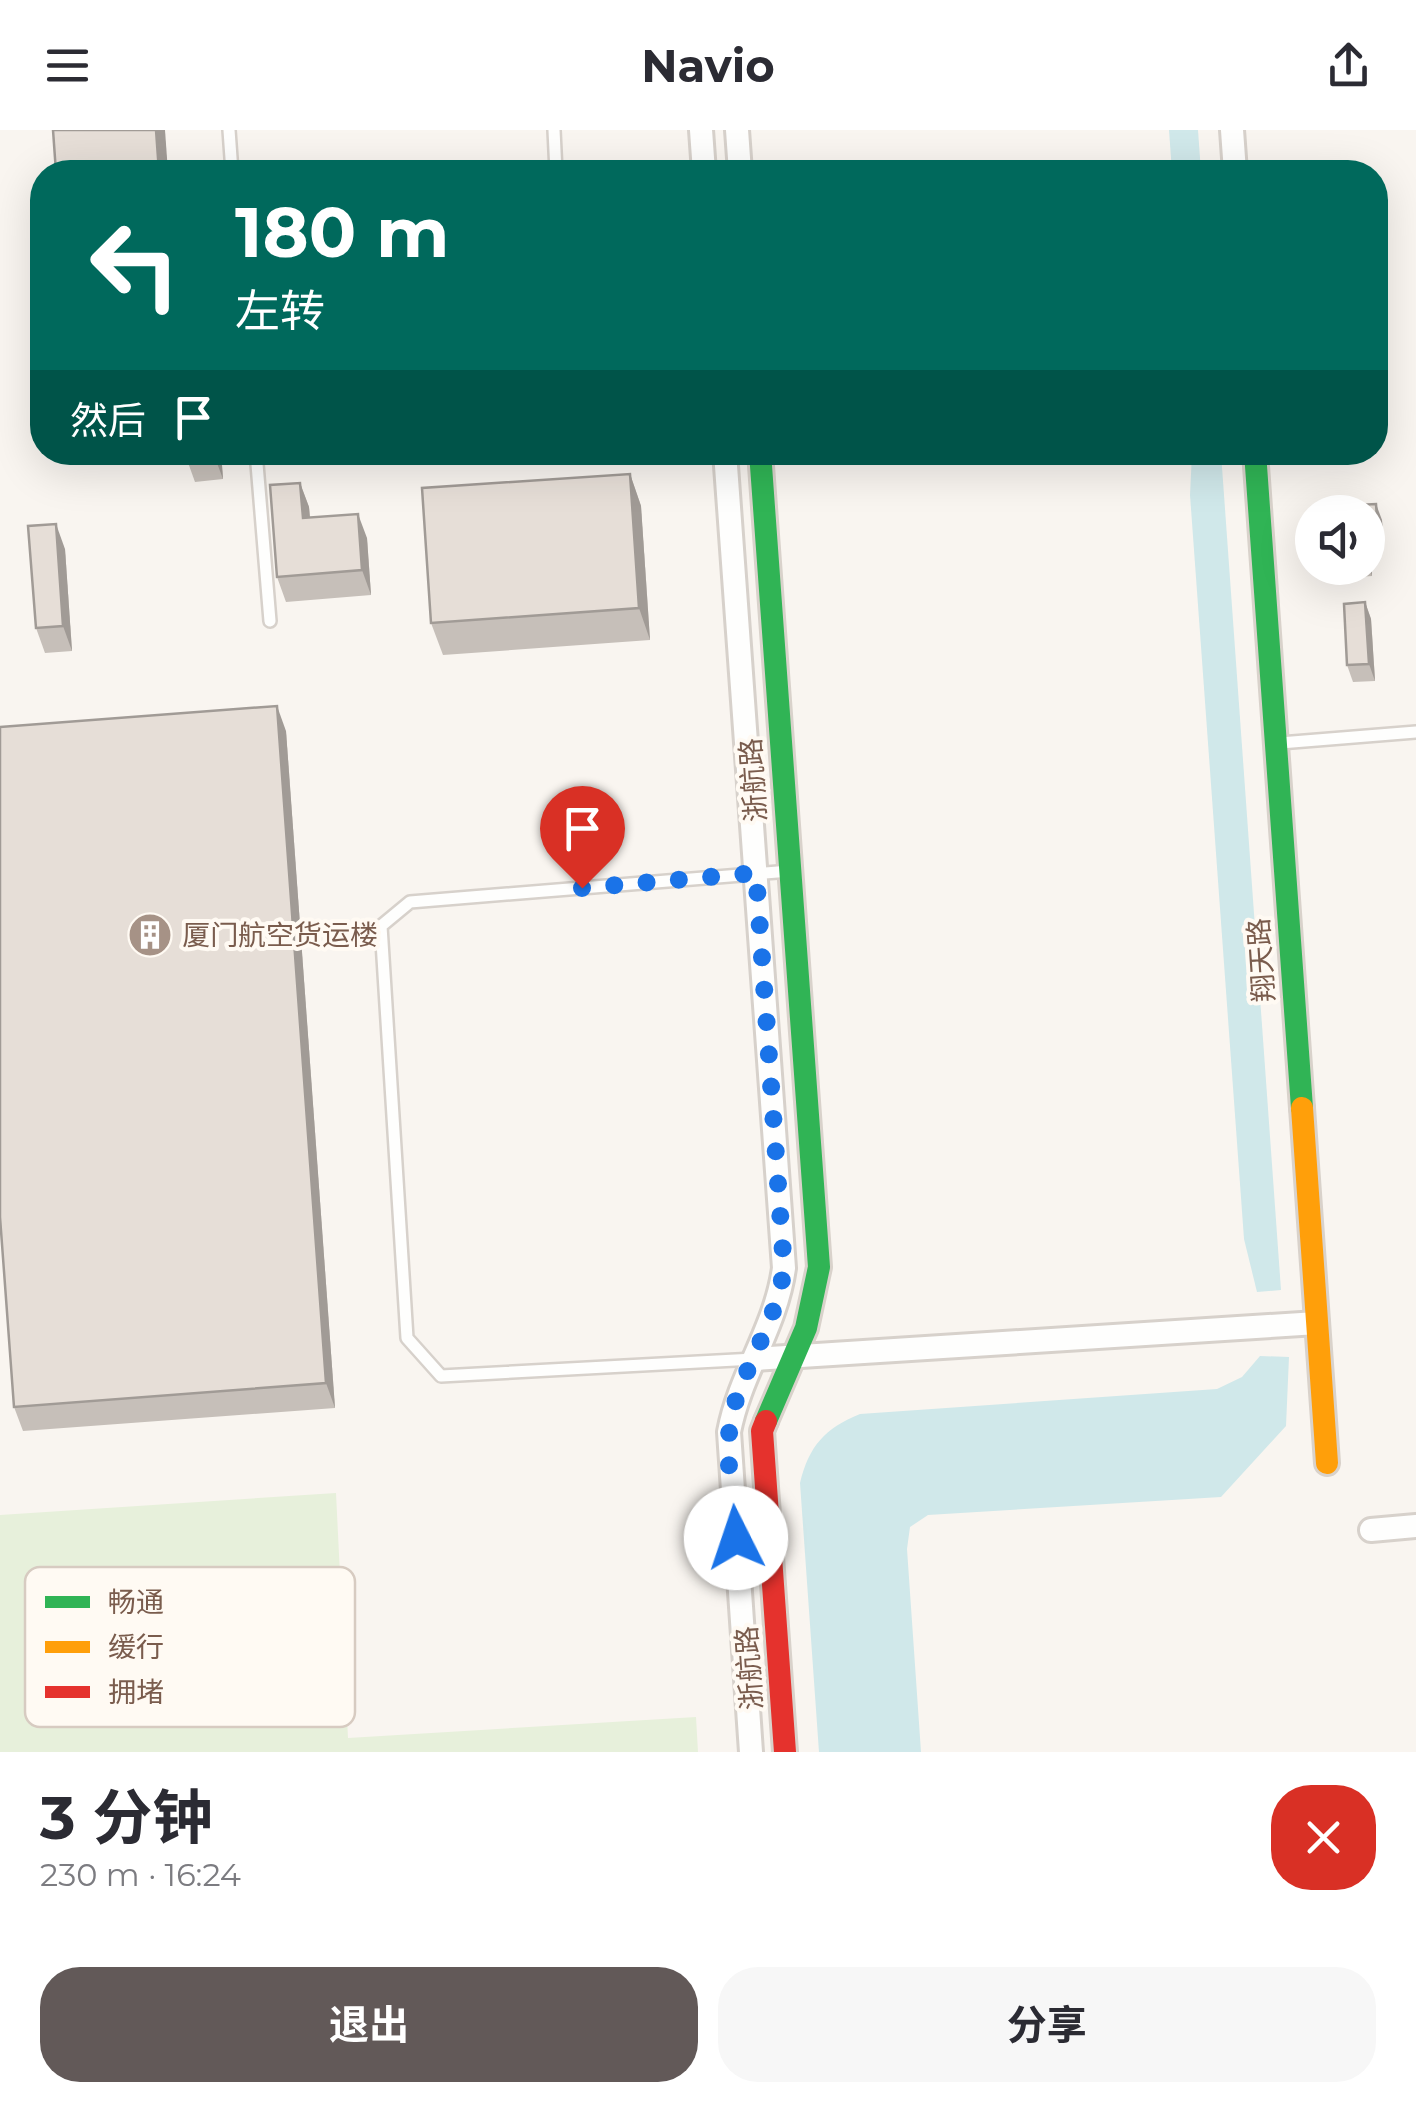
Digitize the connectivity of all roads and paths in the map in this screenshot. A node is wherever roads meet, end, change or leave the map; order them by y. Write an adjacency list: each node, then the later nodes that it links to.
1 (229, 130): 6 (lane)
2 (554, 130): 7 (lane)
3 (701, 130): 8 (street)
4 (736, 130): 9 (street)
5 (1232, 130): 10 (street)
6 (231, 160)
7 (555, 160)
8 (703, 160)
9 (739, 160)
10 (1234, 160)
11 (257, 465): 15 (lane)
12 (726, 465): 19 (street, 浙航路)
13 (761, 465): 18 (street, 浙航路)
14 (1256, 465): 17 (street, 翔天路)
15 (270, 622)
16 (1416, 732): 17 (lane)
17 (1276, 743): 20 (street, 翔天路)
18 (790, 871): 19 (lane); 21 (street, 浙航路)
19 (756, 873): 22 (street, 浙航路); 22 (lane)
20 (1317, 1324): 21 (street); 23 (street, 翔天路)
21 (794, 1356): 22 (street); 27 (street, 浙航路)
22 (754, 1359): 26 (street, 浙航路)
23 (1327, 1463)
24 (1416, 1526): 25 (street)
25 (1371, 1530)
26 (751, 1752)
27 (784, 1752)

